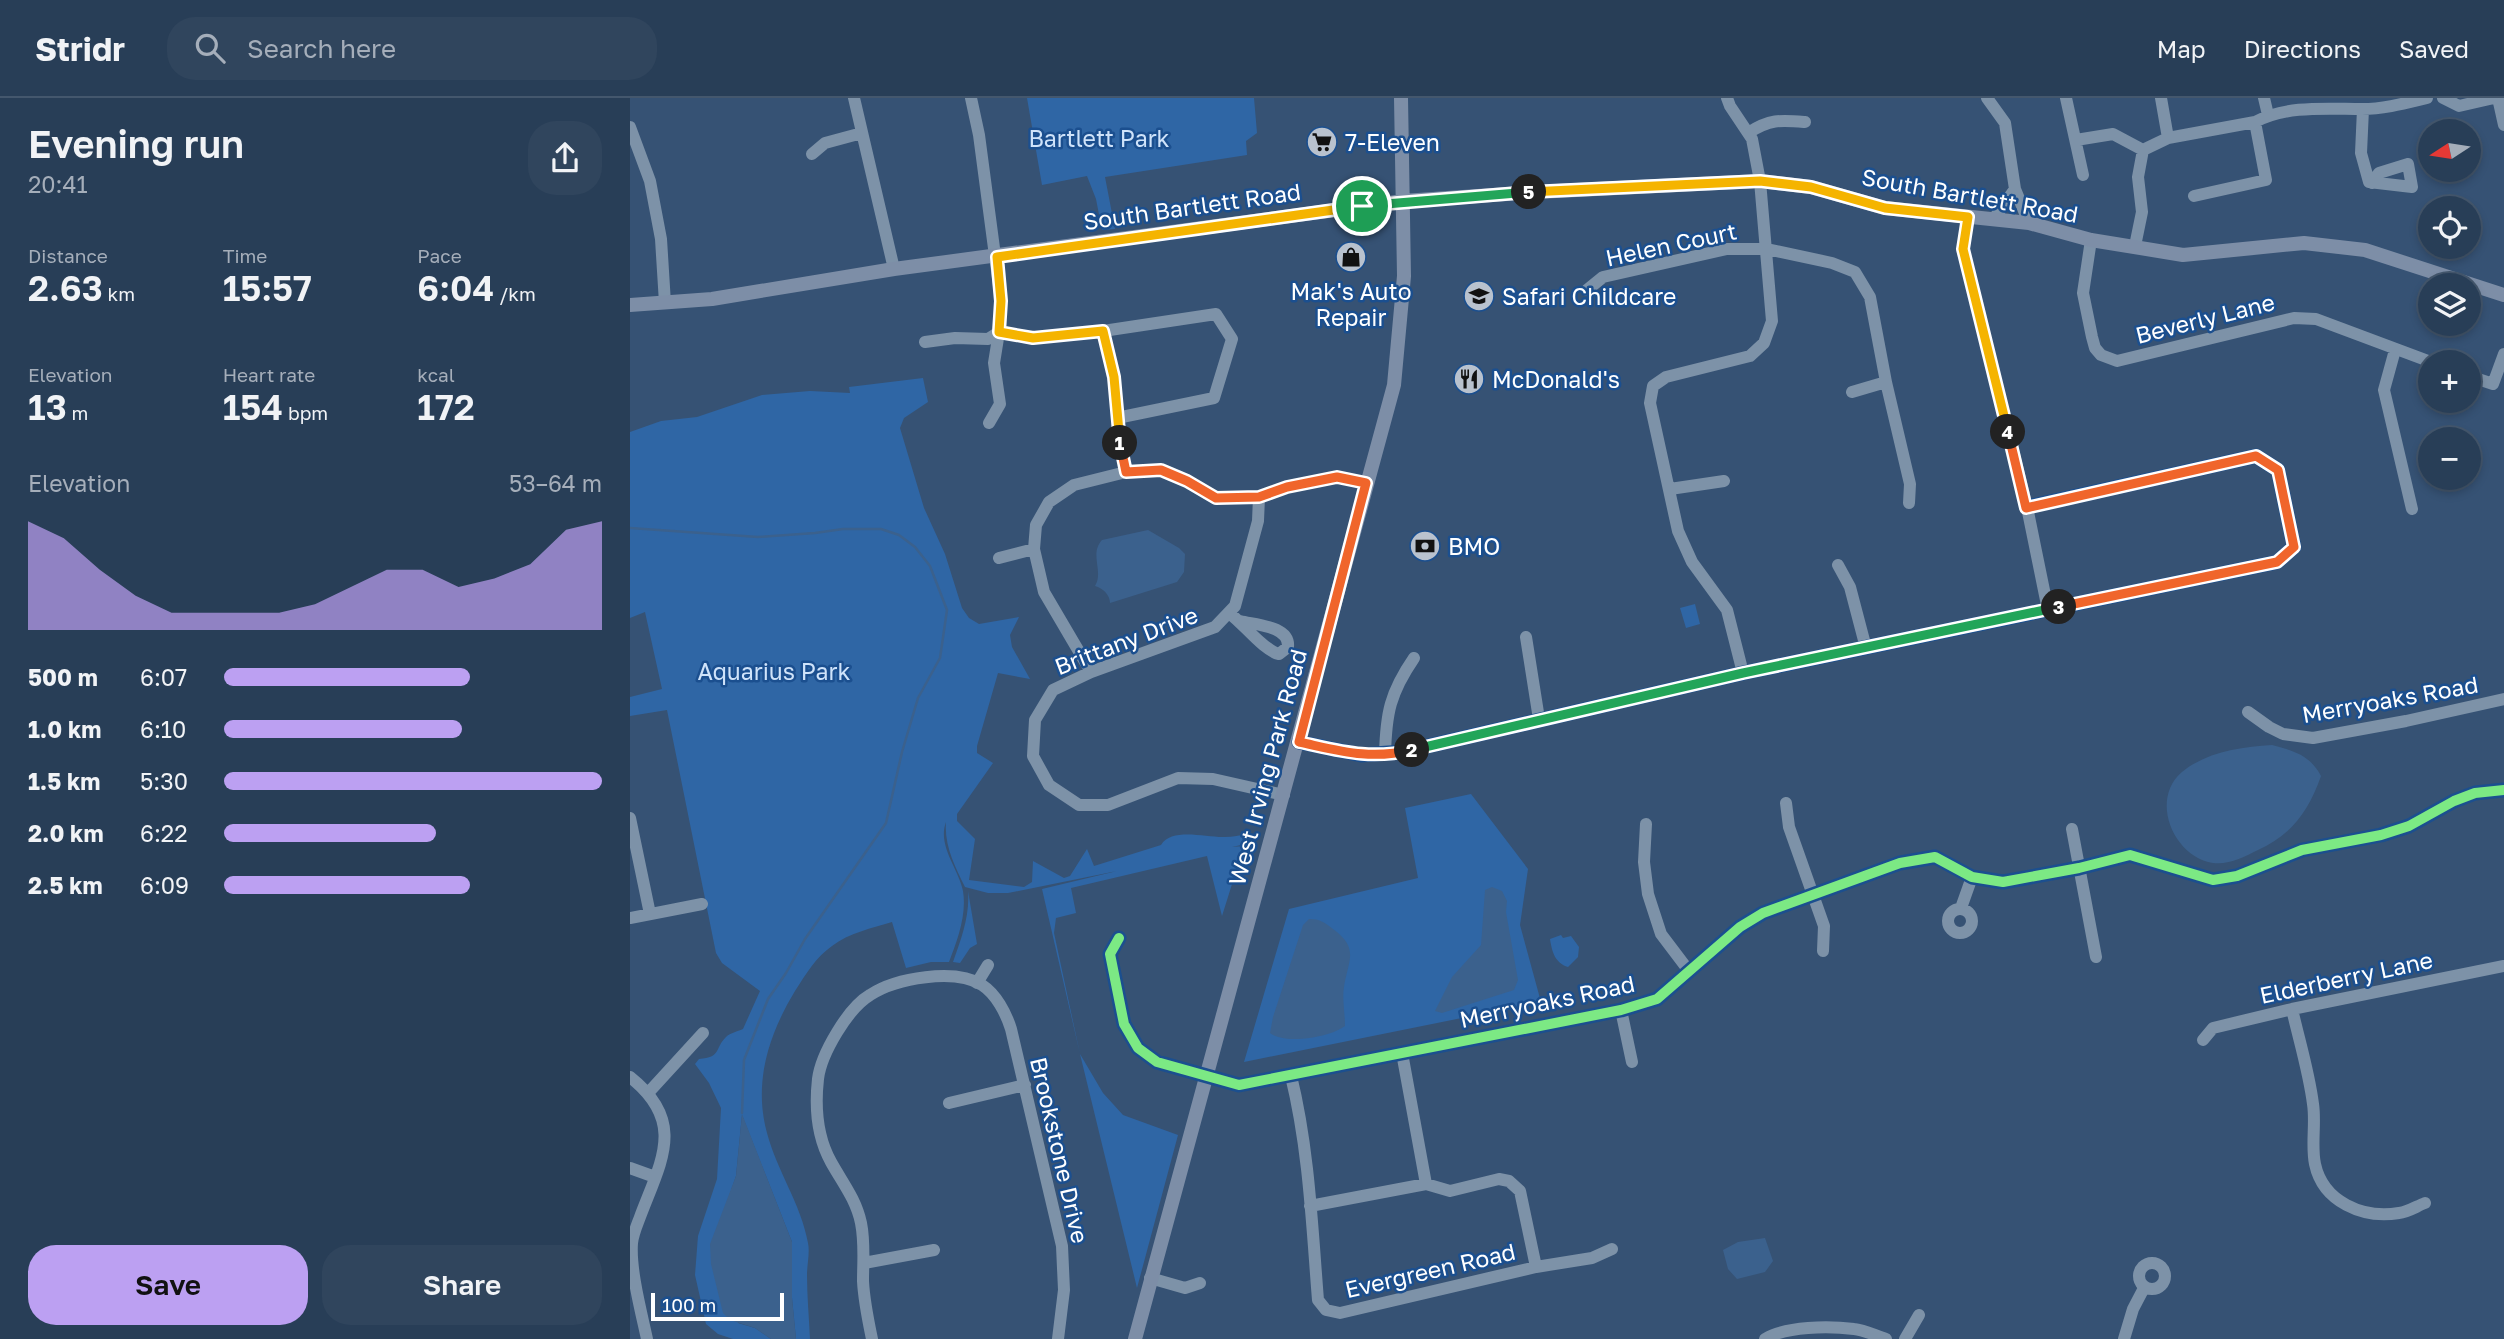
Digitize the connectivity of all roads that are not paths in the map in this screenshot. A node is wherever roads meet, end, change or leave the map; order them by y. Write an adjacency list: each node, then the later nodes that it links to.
1 (854, 98): 19 (street)
2 (971, 98): 37 (street)
3 (1401, 98): 30 (main road, West Irving Park Road)
4 (1727, 98): 20 (street)
5 (1987, 98): 28 (street)
6 (2066, 98): 22 (street)
7 (2161, 98): 21 (street)
8 (2264, 98): 14 (street)
9 (2372, 98): 13 (street)
10 (2427, 98): 13 (street)
11 (2443, 98): 12 (street)
12 (2496, 98): 17 (street)
13 (2363, 109): 14 (street); 27 (street)
14 (2268, 115): 16 (street)
15 (1800, 118): 20 (street)
16 (2255, 122): 21 (street); 29 (street)
17 (2504, 125)
18 (630, 127): 41 (street)
19 (862, 133): 24 (street); 38 (street)
20 (1748, 133): 26 (street)
21 (2168, 138): 23 (street)
22 (2076, 140): 23 (street); 25 (street)
23 (2143, 150): 35 (street)
24 (812, 154)
25 (2083, 175)
26 (1760, 181): 30 (main road, South Bartlett Road); 31 (main road, South Bartlett Road); 36 (street)
27 (2372, 183)
28 (2015, 189): 32 (street); 33 (street)
29 (2194, 195)
30 (1403, 201): 37 (main road, South Bartlett Road); 56 (main road, West Irving Park Road)
31 (1968, 217): 32 (main road, South Bartlett Road); 60 (street)
32 (1993, 220): 33 (main road, South Bartlett Road)
33 (2029, 223): 34 (main road, South Bartlett Road)
34 (2091, 240): 35 (main road, South Bartlett Road); 46 (street, Beverly Lane)
35 (2135, 246): 40 (main road, South Bartlett Road)
36 (1767, 249): 39 (street, Helen Court); 50 (street, Helen Court); 57 (street)
37 (997, 257): 38 (main road, South Bartlett Road); 44 (street)
38 (894, 269): 41 (main road, South Bartlett Road)
39 (1587, 290)
40 (2504, 295)
41 (665, 303): 42 (main road, South Bartlett Road)
42 (630, 305)
43 (1103, 331): 44 (street); 52 (street); 52 (street)
44 (999, 332): 45 (street); 53 (street)
45 (925, 342)
46 (2395, 350): 48 (street, Beverly Lane); 61 (street)
47 (2504, 354): 49 (street)
48 (2418, 358)
49 (2481, 380)
50 (1886, 382): 51 (street); 59 (street, Helen Court)
51 (1852, 392)
52 (1117, 418): 54 (street)
53 (989, 423)
54 (1126, 472): 58 (street); 62 (street)
55 (1724, 481): 57 (street)
56 (1366, 483): 58 (street); 76 (main road, West Irving Park Road)
57 (1670, 489): 72 (street)
58 (1259, 497): 66 (street, Brittany Drive)
59 (1909, 503)
60 (2026, 508): 65 (street); 65 (street)
61 (2412, 509)
62 (1034, 549): 63 (street); 71 (street)
63 (999, 558)
64 (1838, 565): 69 (street)
65 (2048, 610): 69 (street)
66 (1229, 613): 67 (street); 71 (street, Brittany Drive)
67 (1240, 621)
68 (1526, 638): 75 (street)
69 (1866, 649): 72 (street)
70 (1414, 658): 77 (street)
71 (1091, 671): 79 (street, Brittany Drive)
72 (1743, 673): 75 (street)
73 (2504, 699): 74 (street, Merryoaks Road)
74 (2248, 712)
75 (1539, 719): 77 (street)
76 (1299, 742): 77 (street); 79 (main road, West Irving Park Road)
77 (1385, 755)
78 (2504, 790): 84 (street, Merryoaks Road)
79 (1284, 795): 106 (main road, West Irving Park Road)
80 (1786, 803): 86 (street)
81 (630, 818): 89 (street)
82 (1646, 824): 96 (street)
83 (2072, 829): 84 (street)
84 (2080, 868): 85 (street, Merryoaks Road); 93 (street)
85 (1972, 877): 86 (street, Merryoaks Road); 88 (street)
86 (1814, 893): 92 (street); 96 (street, Merryoaks Road)
87 (702, 904): 89 (street)
88 (1961, 908)
89 (650, 914): 90 (street)
90 (630, 918)
91 (1119, 938): 106 (street, Merryoaks Road)
92 (1823, 951)
93 (2096, 957)
94 (988, 965): 97 (street)
95 (2504, 967): 98 (street, Elderberry Lane)
96 (1689, 971): 99 (street, Merryoaks Road)
97 (977, 983): 107 (street, Brookstone Drive); 117 (street)
98 (2292, 1009): 101 (street, Elderberry Lane); 113 (street)
99 (1621, 1010): 102 (street, Merryoaks Road); 103 (street)
100 (702, 1033): 108 (street)
101 (2203, 1040)
102 (1402, 1053): 104 (street, Merryoaks Road); 112 (street)
103 (1632, 1062)
104 (1291, 1076): 106 (street, Merryoaks Road); 114 (street, Evergreen Road)
105 (630, 1077): 108 (street)
106 (1206, 1077): 119 (main road, West Irving Park Road)
107 (1025, 1085): 109 (street); 125 (street, Brookstone Drive)
108 (649, 1092): 111 (street)
109 (949, 1103)
110 (630, 1168): 111 (street)
111 (655, 1177): 123 (street)
112 (1426, 1184): 114 (street); 118 (street)
113 (2425, 1203)
114 (1310, 1206): 118 (street, Evergreen Road)
115 (1612, 1249): 118 (street, Evergreen Road)
116 (934, 1250): 117 (street)
117 (864, 1263): 124 (street)
118 (1536, 1267)
119 (1150, 1278): 120 (street); 126 (main road, West Irving Park Road)
120 (1200, 1283)
121 (2144, 1288): 130 (street)
122 (1919, 1315): 129 (street)
123 (647, 1339)
124 (872, 1339)
125 (1058, 1339)
126 (1135, 1339)
127 (1765, 1339): 128 (street)
128 (1886, 1339)
129 (1905, 1339)
130 (2124, 1339)

